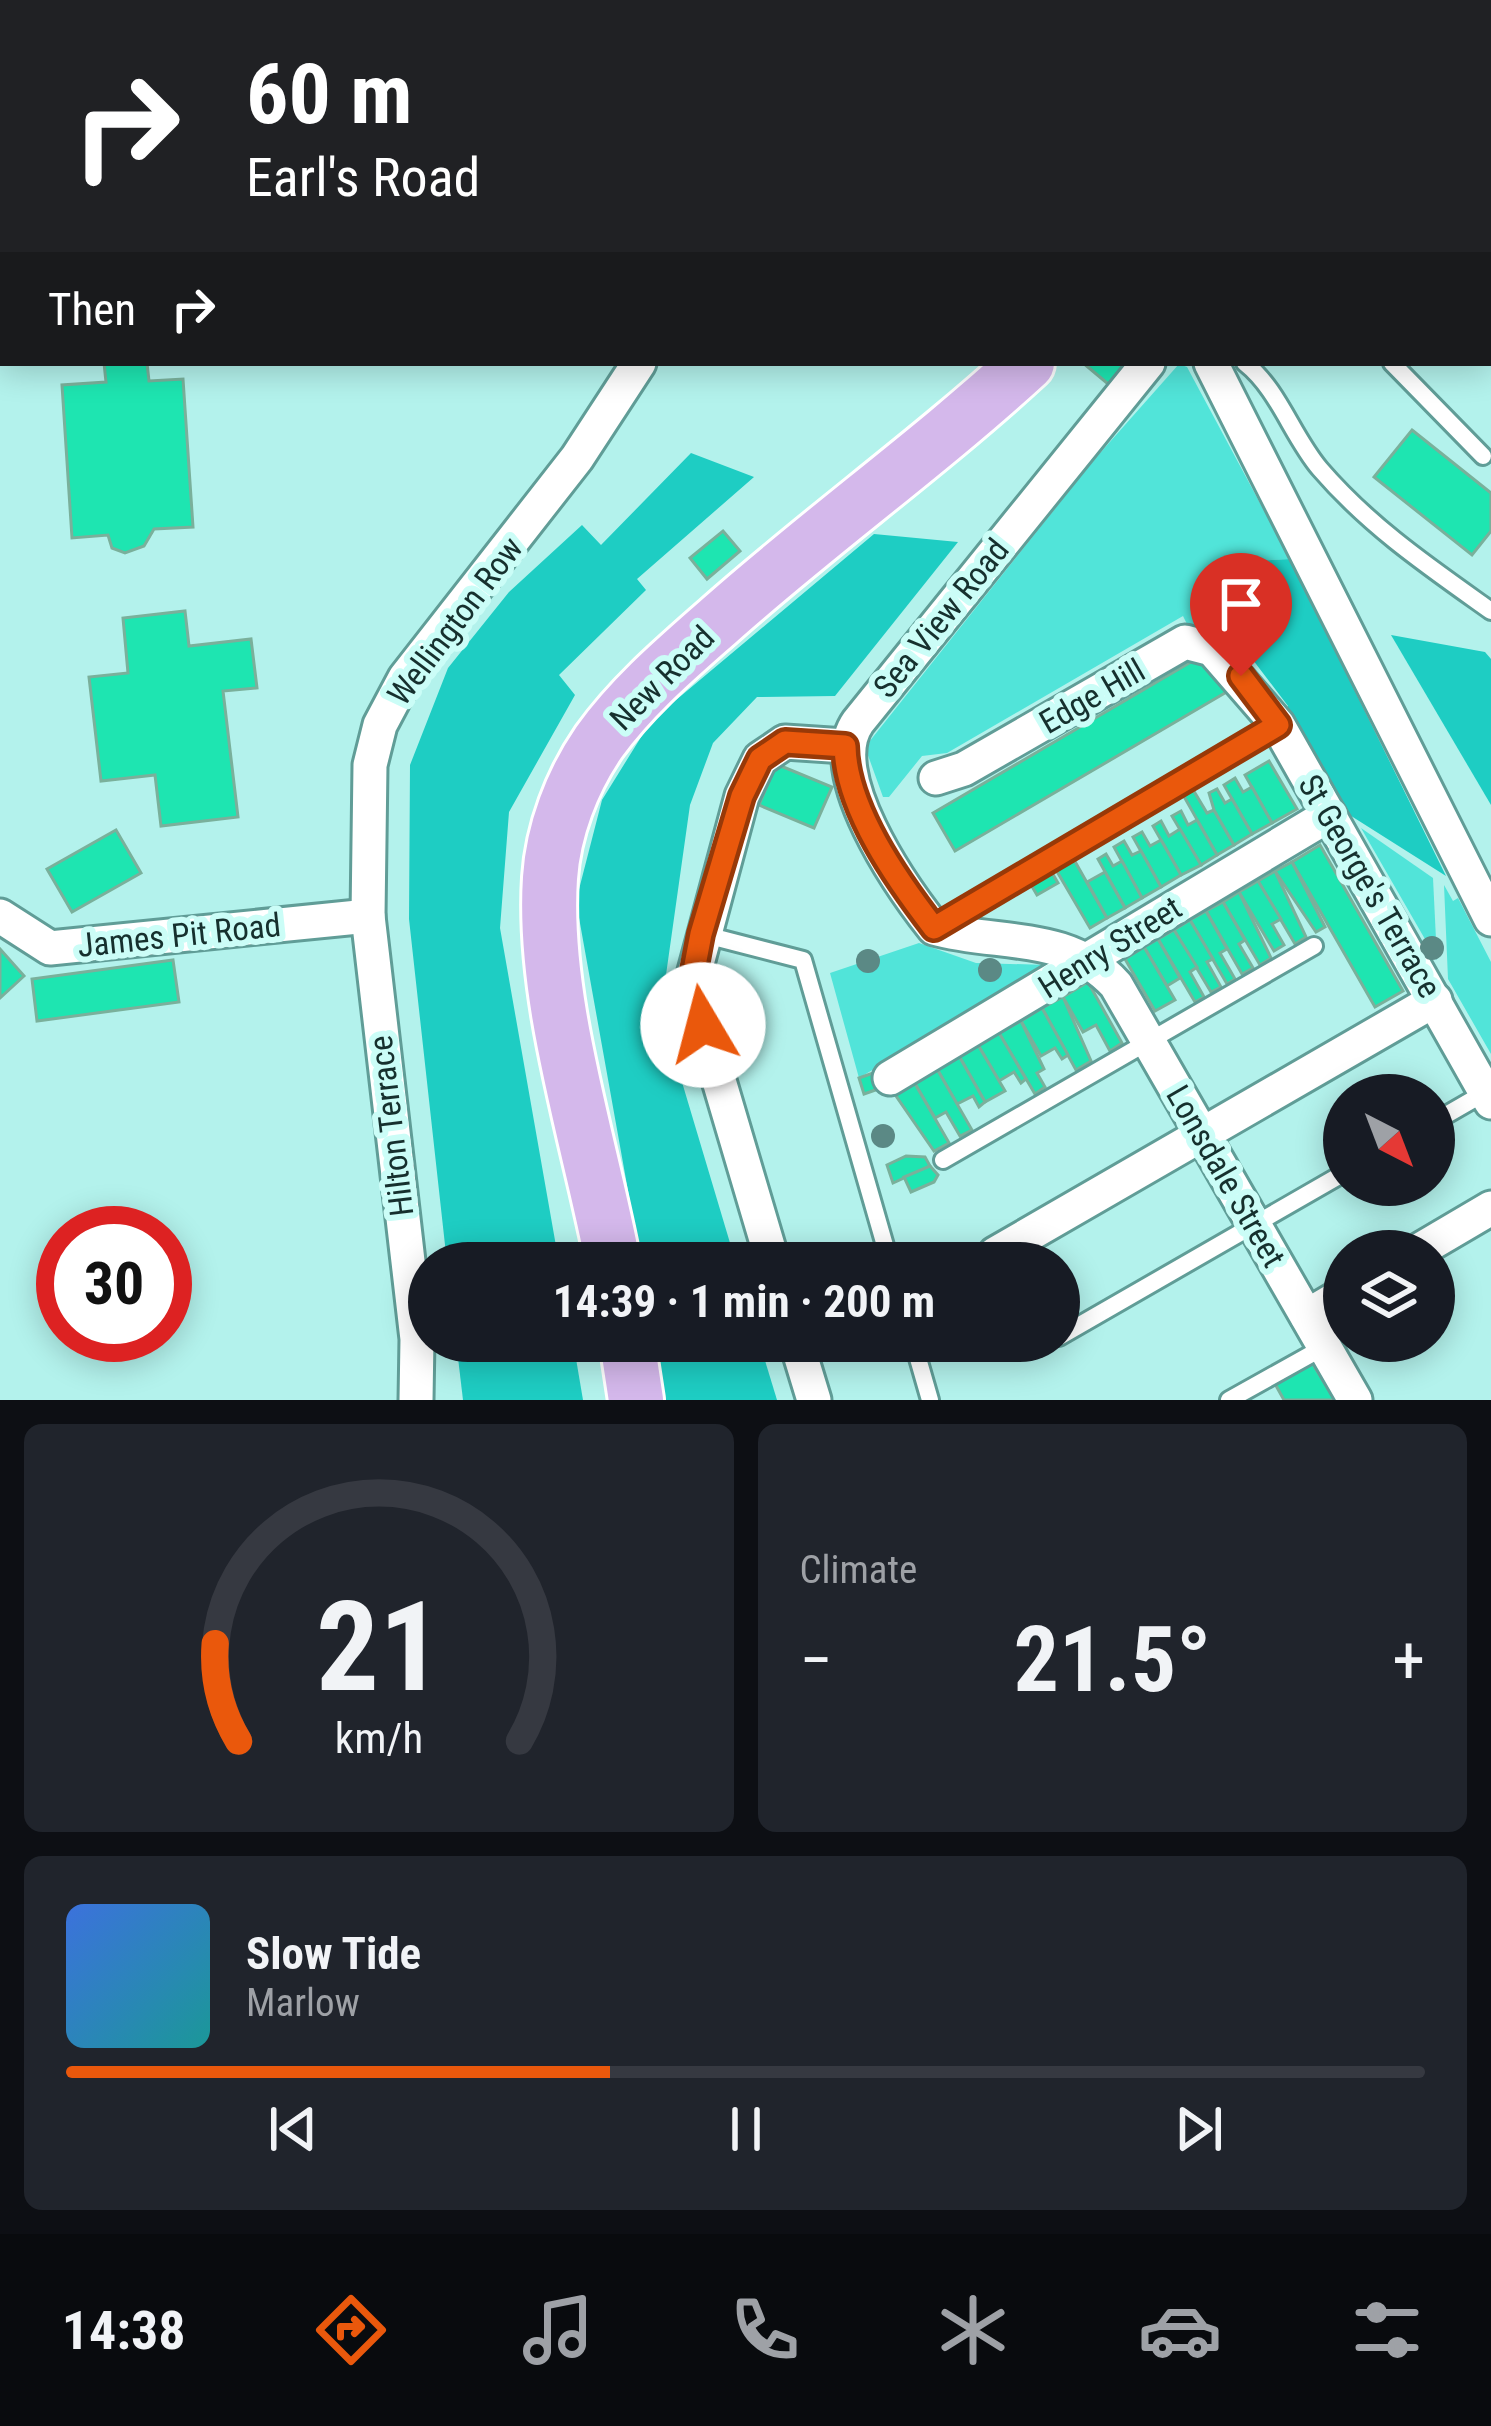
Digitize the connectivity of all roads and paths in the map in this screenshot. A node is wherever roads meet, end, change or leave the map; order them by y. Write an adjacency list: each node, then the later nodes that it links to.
1 (636, 366): 15 (street, Wellington Row)
2 (1023, 366): 33 (main road, New Road)
3 (1146, 366): 11 (street, Sea View Road)
4 (1213, 366): 16 (street)
5 (1249, 366): 8 (lane)
6 (1395, 366): 7 (lane)
7 (1483, 456)
8 (1491, 611)
9 (1241, 676): 10 (street, St George's Terrace); 12 (street, Edge Hill)
10 (1278, 725): 13 (street, St George's Terrace); 17 (lane)
11 (845, 746): 17 (street); 18 (street)
12 (936, 778)
13 (1329, 814): 20 (street, Henry Street); 22 (street, St George's Terrace)
14 (0, 916): 15 (street, James Pit Road)
15 (368, 916): 21 (street, Wellington Row)
16 (1491, 919)
17 (934, 928): 20 (street)
18 (701, 934): 34 (street); 35 (lane)
19 (1314, 946): 23 (lane)
20 (1088, 958): 23 (street, Lonsdale Street); 24 (street, Henry Street)
21 (374, 985): 46 (street, Hilton Terrace)
22 (1435, 1000): 25 (street, St George's Terrace); 27 (street)
23 (1149, 1043): 27 (street, Lonsdale Street); 28 (lane)
24 (890, 1078)
25 (1488, 1097): 26 (lane)
26 (1455, 1112)
27 (1201, 1133): 31 (street, Lonsdale Street); 36 (street)
28 (943, 1160)
29 (1323, 1185): 31 (lane)
30 (1491, 1208): 32 (street)
31 (1255, 1225): 38 (street, Lonsdale Street); 39 (lane)
32 (1454, 1230)
33 (609, 1242)
34 (767, 1242)
35 (884, 1242)
36 (1015, 1242)
37 (1323, 1306): 38 (street)
38 (1307, 1316): 40 (street, Lonsdale Street)
39 (1080, 1325)
40 (1323, 1345)
41 (1323, 1348): 50 (lane)
42 (630, 1362): 47 (main road)
43 (802, 1362): 48 (street)
44 (919, 1362): 49 (lane)
45 (1333, 1362): 51 (street, Lonsdale Street)
46 (416, 1400)
47 (636, 1400)
48 (814, 1400)
49 (930, 1400)
50 (1229, 1400)
51 (1355, 1400)

